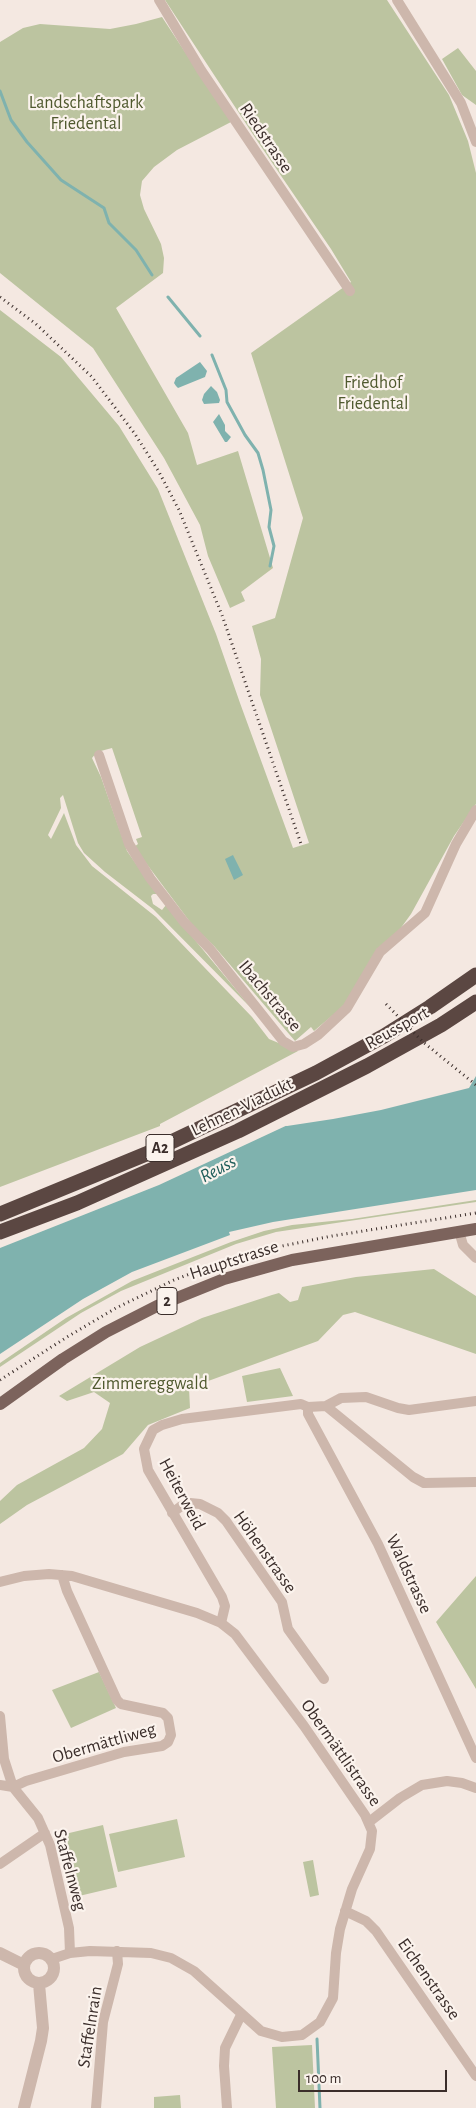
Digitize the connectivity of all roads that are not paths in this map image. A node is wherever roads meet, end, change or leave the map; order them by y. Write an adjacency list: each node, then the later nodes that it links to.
1 (159, 0): 4 (street, Riedstrasse)
2 (397, 0): 3 (street)
3 (476, 142)
4 (350, 291)
5 (100, 755): 6 (street, Ibachstrasse)
6 (476, 810)
7 (476, 975): 10 (highway, A2)
8 (476, 1002): 9 (highway, Reussport / A2)
9 (334, 1083): 13 (highway, Lehnen-Viadukt / A2)
10 (0, 1214)
11 (476, 1229): 12 (main road, Hauptstrasse / 2)
12 (459, 1231): 14 (street); 16 (main road, Hauptstrasse / 2)
13 (0, 1232)
14 (476, 1258)
15 (476, 1401): 18 (street, Heiterweid)
16 (0, 1404)
17 (308, 1406): 18 (street, Heiterweid); 20 (street, Heiterweid); 26 (street, Waldstrasse)
18 (326, 1406): 19 (street)
19 (476, 1482)
20 (172, 1513): 23 (street, Heiterweid); 24 (street, Höhenstrasse)
21 (62, 1575): 22 (street, Obermättlistrasse); 23 (street, Obermättlistrasse); 28 (street, Obermättliweg)
22 (0, 1582)
23 (221, 1623): 30 (street, Obermättlistrasse)
24 (324, 1679)
25 (0, 1716): 28 (street, Staffelnweg)
26 (476, 1758)
27 (0, 1785): 28 (street)
28 (13, 1787): 31 (street, Staffelnweg)
29 (476, 1788): 30 (street)
30 (369, 1822): 33 (street, Obermättlistrasse)
31 (45, 1833): 32 (street); 36 (street, Staffelnweg)
32 (0, 1864)
33 (345, 1911): 40 (street, Obermättlistrasse); 41 (street, Eichenstrasse)
34 (117, 1951): 36 (street, Obermättlistrasse); 40 (street, Obermättlistrasse); 43 (street, Staffelnrain)
35 (0, 1953): 38 (street)
36 (70, 1953): 37 (street, Obermättlistrasse)
37 (52, 1959): 38 (street); 39 (street)
38 (24, 1964): 39 (street)
39 (39, 1984): 42 (street)
40 (241, 2015): 44 (street)
41 (476, 2076)
42 (24, 2108)
43 (96, 2108)
44 (227, 2108)

